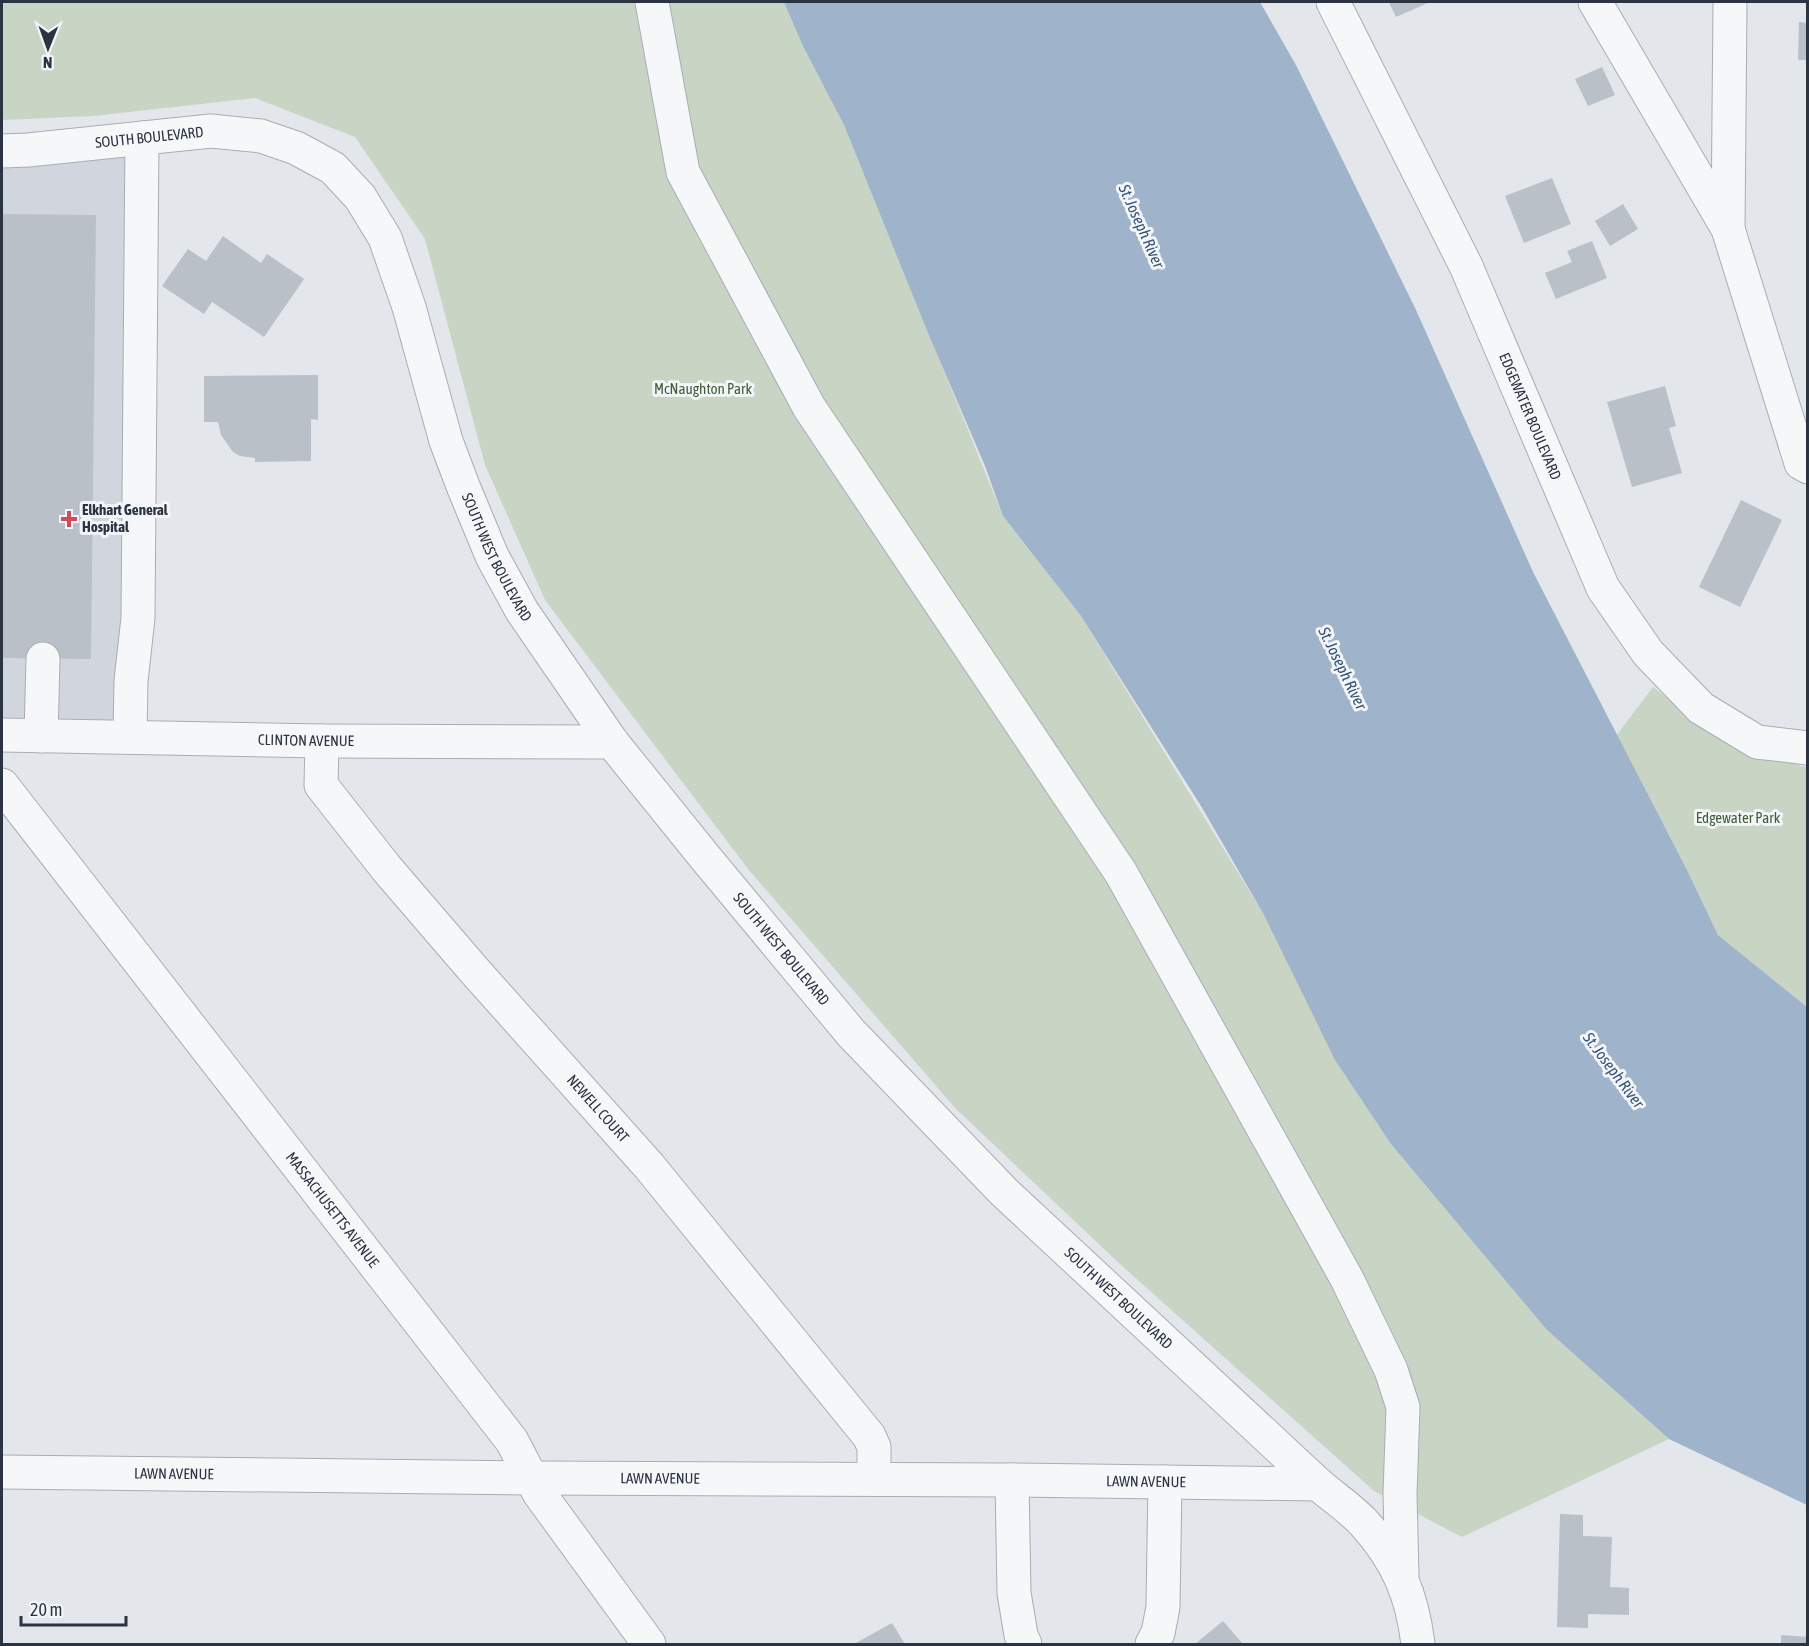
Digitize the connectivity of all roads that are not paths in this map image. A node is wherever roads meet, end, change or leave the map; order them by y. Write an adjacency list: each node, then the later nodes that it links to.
1 (652, 2): 24 (street)
2 (1333, 2): 16 (street, EDGEWATER BOULEVARD)
3 (1594, 2): 8 (street)
4 (1730, 2): 8 (street)
5 (142, 138): 6 (street, SOUTH BOULEVARD); 7 (street, SOUTH BOULEVARD); 13 (street)
6 (296, 148): 15 (street, SOUTH WEST BOULEVARD)
7 (2, 151)
8 (1728, 229): 9 (street)
9 (1808, 466)
10 (43, 659): 12 (street)
11 (2, 735): 12 (street, CLINTON AVENUE)
12 (41, 736): 13 (street, CLINTON AVENUE)
13 (130, 737): 14 (street, CLINTON AVENUE)
14 (322, 741): 15 (street, CLINTON AVENUE); 20 (street, NEWELL COURT)
15 (612, 742): 23 (street, SOUTH WEST BOULEVARD)
16 (1808, 748)
17 (2, 786): 19 (street, MASSACHUSETTS AVENUE)
18 (2, 1472): 19 (street, LAWN AVENUE)
19 (532, 1478): 20 (street, LAWN AVENUE); 25 (street, MASSACHUSETTS AVENUE)
20 (874, 1479): 21 (street, LAWN AVENUE)
21 (1012, 1480): 22 (street, LAWN AVENUE); 26 (street)
22 (1165, 1482): 23 (street, LAWN AVENUE); 27 (street)
23 (1318, 1484): 24 (street, SOUTH WEST BOULEVARD)
24 (1402, 1577): 28 (street, SOUTH WEST BOULEVARD)
25 (649, 1644)
26 (1025, 1644)
27 (1152, 1644)
28 (1418, 1644)

